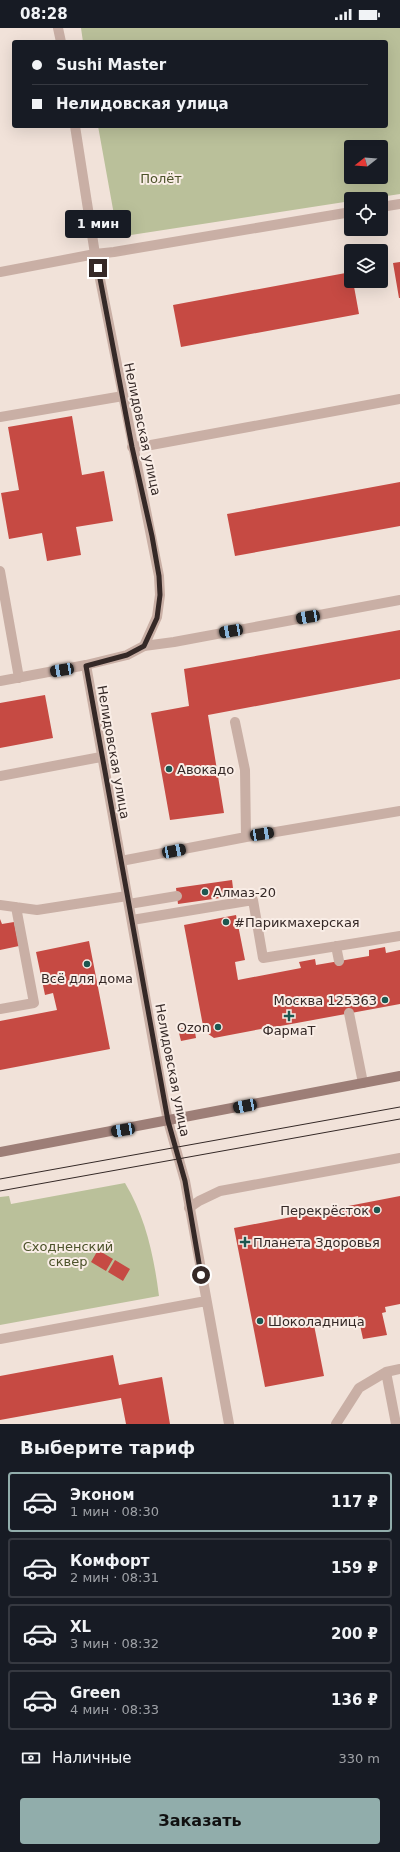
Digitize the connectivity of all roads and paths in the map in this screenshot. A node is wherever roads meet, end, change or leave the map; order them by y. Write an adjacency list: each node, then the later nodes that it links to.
1 (58, 28): 2 (street)
2 (61, 40)
3 (75, 128): 7 (street, Нелидовская улица)
4 (400, 204): 5 (street)
5 (388, 206)
6 (344, 213): 7 (street)
7 (95, 254): 8 (street); 9 (street, Нелидовская улица)
8 (0, 272)
9 (123, 396): 11 (street); 12 (street, Нелидовская улица)
10 (400, 399): 12 (street)
11 (0, 417)
12 (132, 447): 15 (street, Нелидовская улица)
13 (0, 571): 17 (street)
14 (400, 600): 15 (street)
15 (144, 646): 16 (street)
16 (86, 666): 17 (street); 20 (street, Нелидовская улица)
17 (19, 678): 18 (street)
18 (0, 681)
19 (235, 722): 23 (street)
20 (101, 757): 21 (street); 24 (street, Нелидовская улица)
21 (0, 776)
22 (400, 811): 23 (street)
23 (246, 837): 24 (street)
24 (121, 861): 26 (street, Нелидовская улица)
25 (177, 896): 26 (street)
26 (128, 900): 28 (street); 29 (street, Нелидовская улица)
27 (0, 905): 28 (street)
28 (16, 907): 33 (street)
29 (132, 920): 31 (street); 37 (street, Нелидовская улица)
30 (400, 936): 31 (street)
31 (336, 946): 32 (street)
32 (339, 961)
33 (0, 1009)
34 (349, 1013): 36 (street)
35 (400, 1076): 36 (main road)
36 (363, 1083): 37 (main road)
37 (168, 1121): 38 (main road); 40 (street, Нелидовская улица)
38 (0, 1152)
39 (400, 1158): 40 (street)
40 (189, 1208): 41 (street, Нелидовская улица)
41 (206, 1301): 42 (street); 45 (street, Нелидовская улица)
42 (0, 1339)
43 (400, 1369): 44 (street)
44 (386, 1372): 46 (street); 47 (street)
45 (229, 1424)
46 (336, 1424)
47 (396, 1424)

